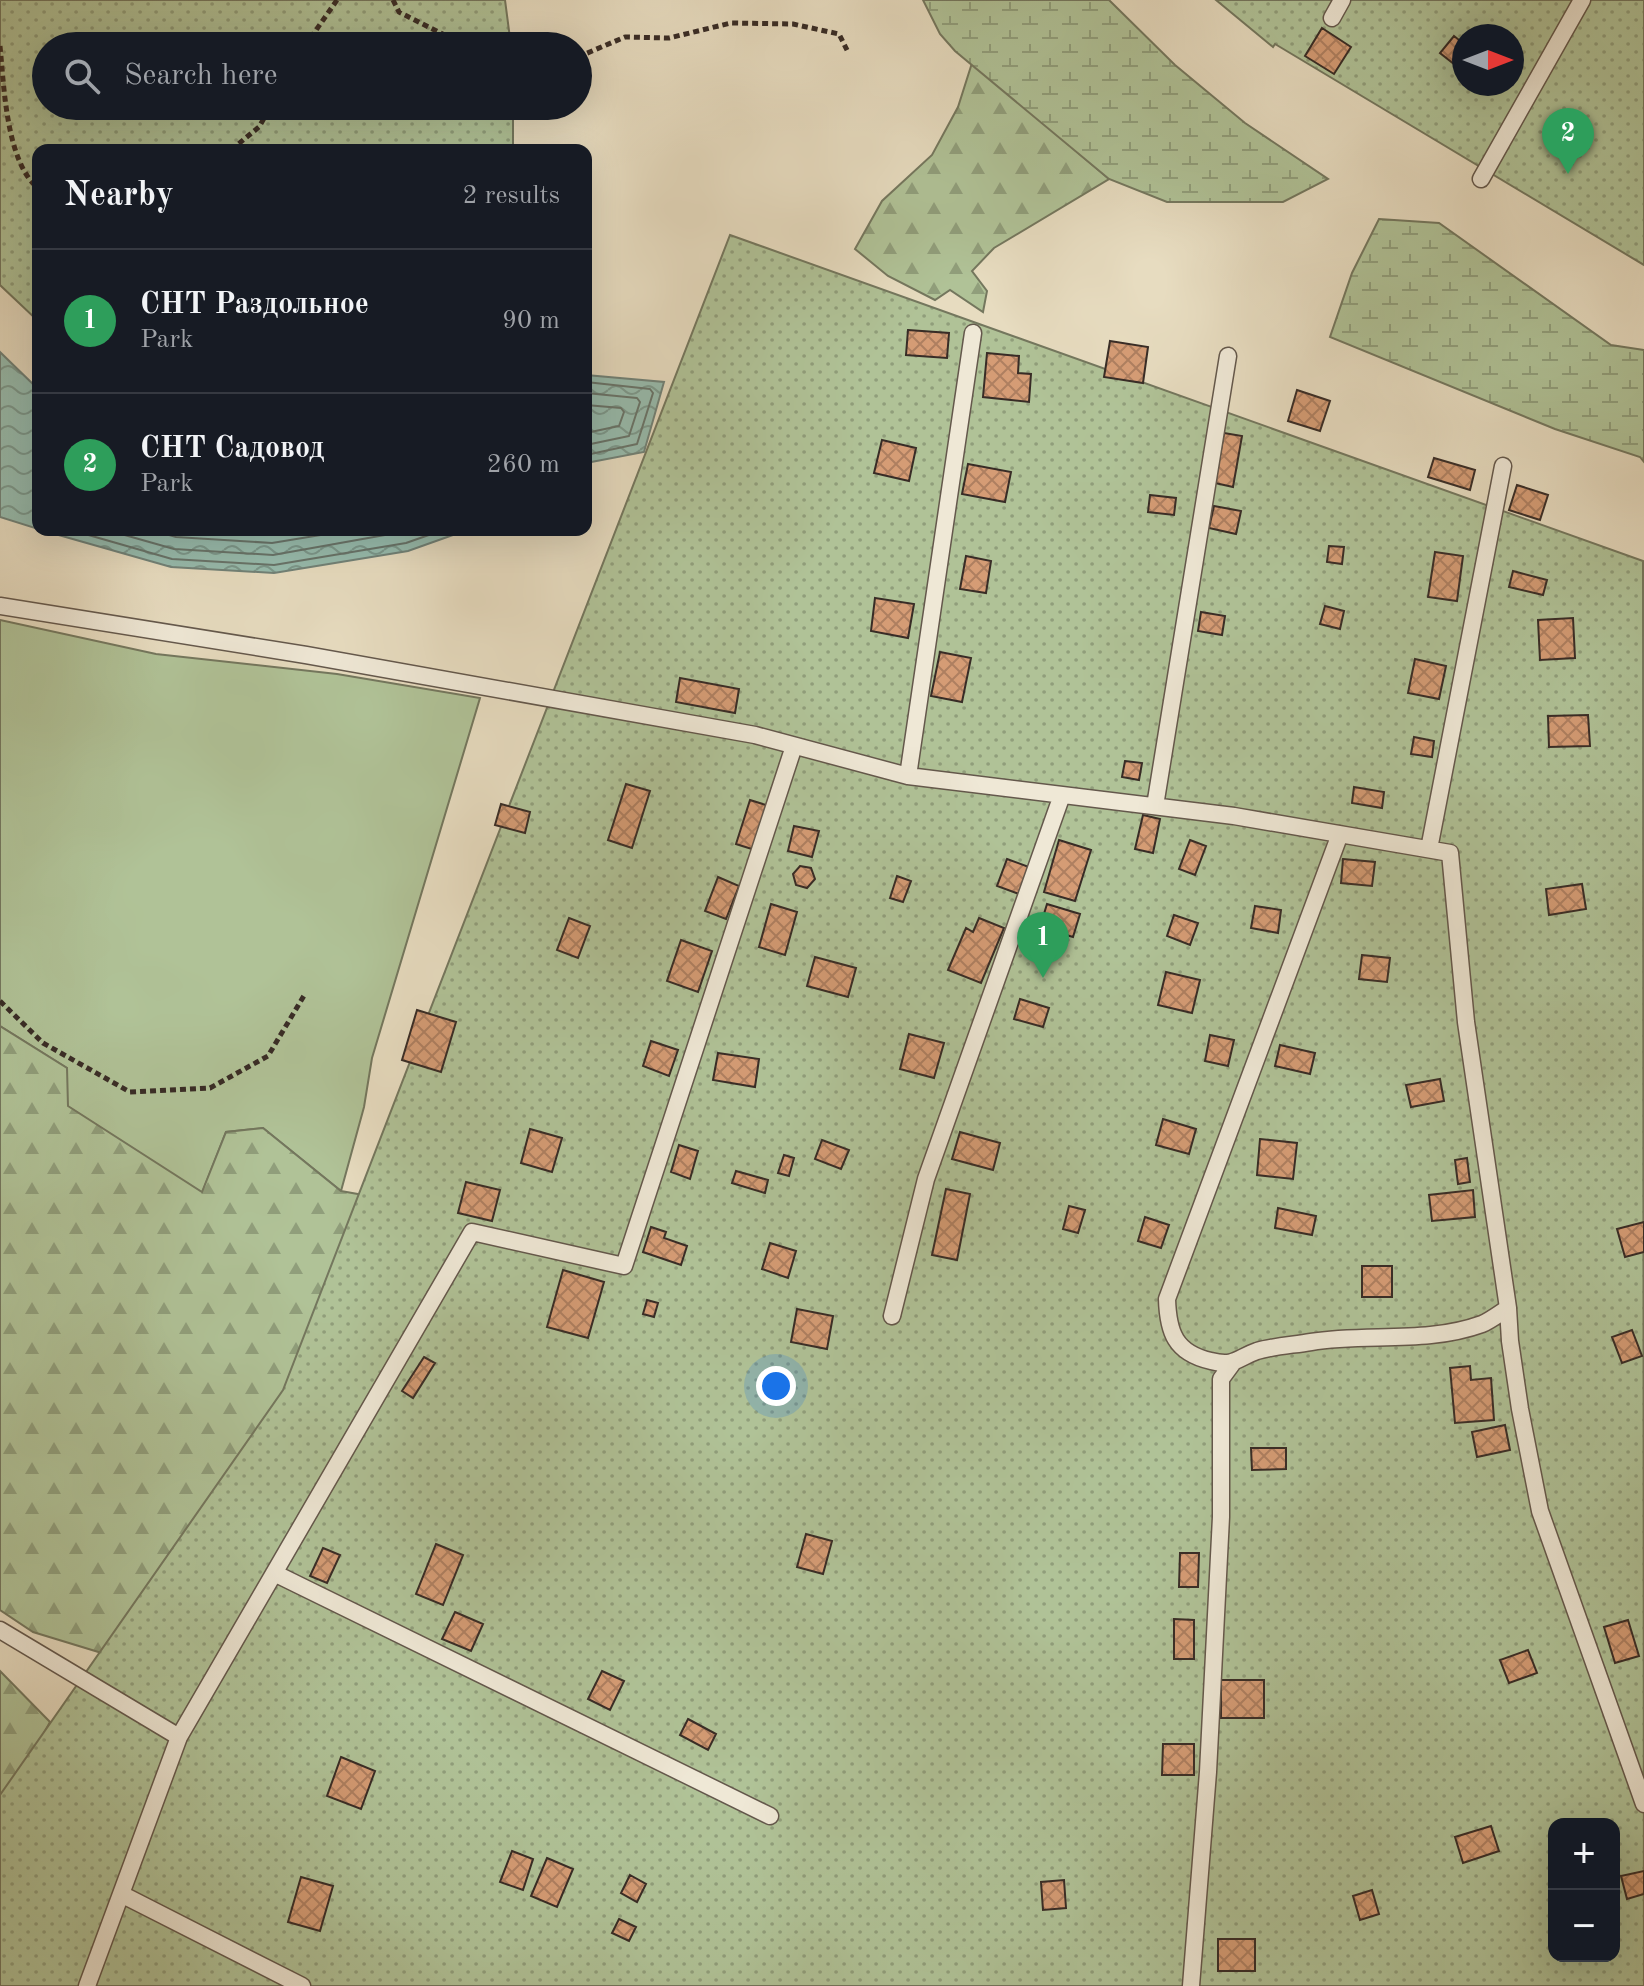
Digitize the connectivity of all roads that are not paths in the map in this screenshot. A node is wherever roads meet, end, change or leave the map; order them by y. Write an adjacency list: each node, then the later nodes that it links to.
1 (1342, 0): 3 (lane)
2 (1582, 0): 4 (lane)
3 (1332, 18)
4 (1481, 179)
5 (973, 333): 10 (lane)
6 (1228, 356): 12 (lane)
7 (1503, 466): 14 (lane)
8 (0, 606): 9 (lane)
9 (794, 746): 10 (lane); 18 (lane)
10 (908, 776): 11 (lane)
11 (1062, 795): 12 (lane); 16 (lane)
12 (1155, 806): 13 (lane)
13 (1340, 834): 14 (lane); 17 (lane)
14 (1429, 849): 15 (lane)
15 (1508, 1308): 17 (lane); 21 (lane)
16 (892, 1316)
17 (1232, 1364): 26 (lane)
18 (274, 1573): 20 (lane); 22 (lane)
19 (0, 1630): 20 (lane)
20 (179, 1737): 23 (lane)
21 (1644, 1804)
22 (770, 1816)
23 (121, 1894): 24 (lane); 25 (lane)
24 (87, 1986)
25 (302, 1986)
26 (1191, 1986)

